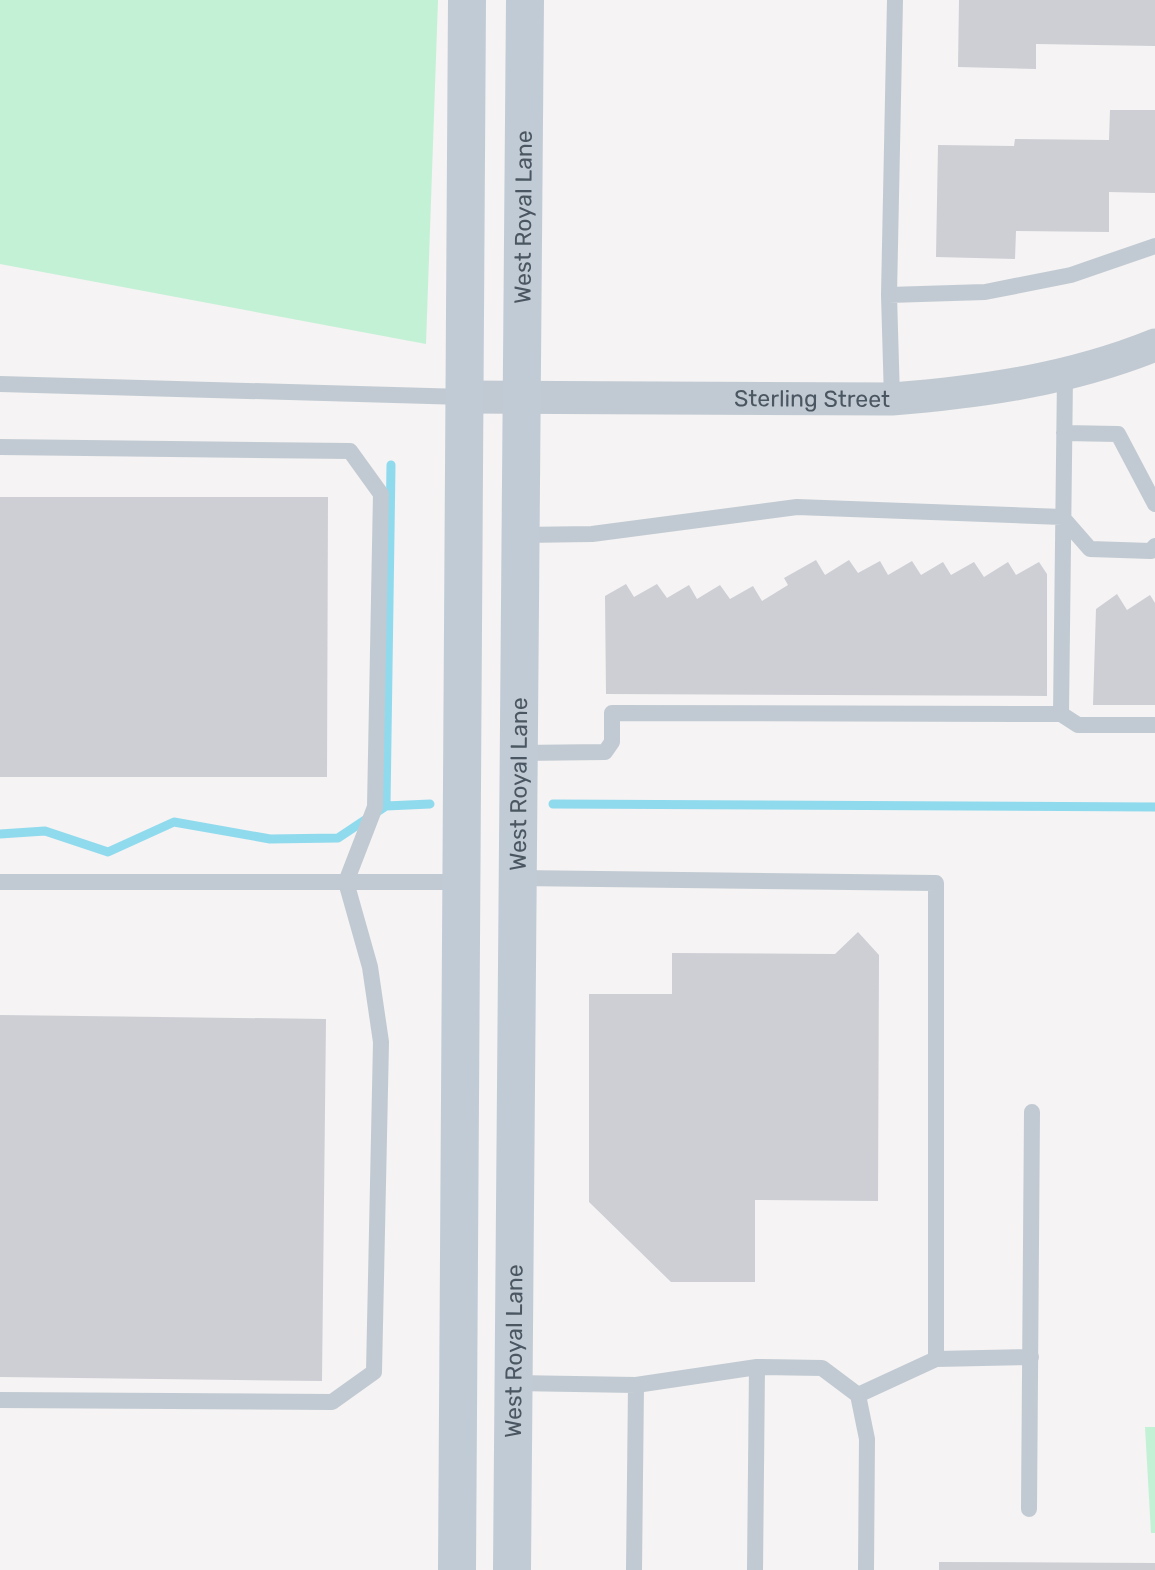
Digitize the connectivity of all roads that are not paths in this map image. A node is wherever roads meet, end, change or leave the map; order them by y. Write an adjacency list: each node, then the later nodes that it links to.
1 (467, 0): 9 (main road)
2 (525, 0): 10 (main road, West Royal Lane)
3 (895, 0): 5 (lane)
4 (1155, 246): 5 (lane)
5 (889, 295): 11 (lane)
6 (1155, 345): 7 (street, Sterling Street)
7 (1065, 376): 11 (street, Sterling Street); 12 (lane)
8 (0, 384): 9 (lane)
9 (464, 397): 10 (street, Sterling Street); 24 (main road)
10 (522, 397): 11 (street, Sterling Street); 16 (main road, West Royal Lane)
11 (892, 399)
12 (1064, 433): 14 (lane); 15 (lane)
13 (0, 447): 23 (lane)
14 (1155, 503)
15 (1062, 517): 16 (lane); 17 (lane); 18 (lane)
16 (521, 535): 20 (main road, West Royal Lane)
17 (1155, 546)
18 (1061, 714): 19 (lane); 20 (lane)
19 (1155, 725)
20 (519, 753): 21 (main road, West Royal Lane)
21 (518, 878): 27 (lane); 29 (main road, West Royal Lane)
22 (0, 882): 23 (lane)
23 (346, 882): 24 (lane); 32 (lane)
24 (461, 882): 34 (main road)
25 (1032, 1112): 26 (lane)
26 (1031, 1357): 27 (lane); 33 (lane)
27 (936, 1359): 31 (lane)
28 (757, 1367): 30 (lane); 31 (lane); 37 (lane)
29 (514, 1383): 30 (lane); 35 (main road, West Royal Lane)
30 (636, 1385): 36 (lane)
31 (858, 1395): 38 (lane)
32 (0, 1400)
33 (1029, 1509)
34 (457, 1570)
35 (512, 1570)
36 (635, 1570)
37 (755, 1570)
38 (866, 1570)

